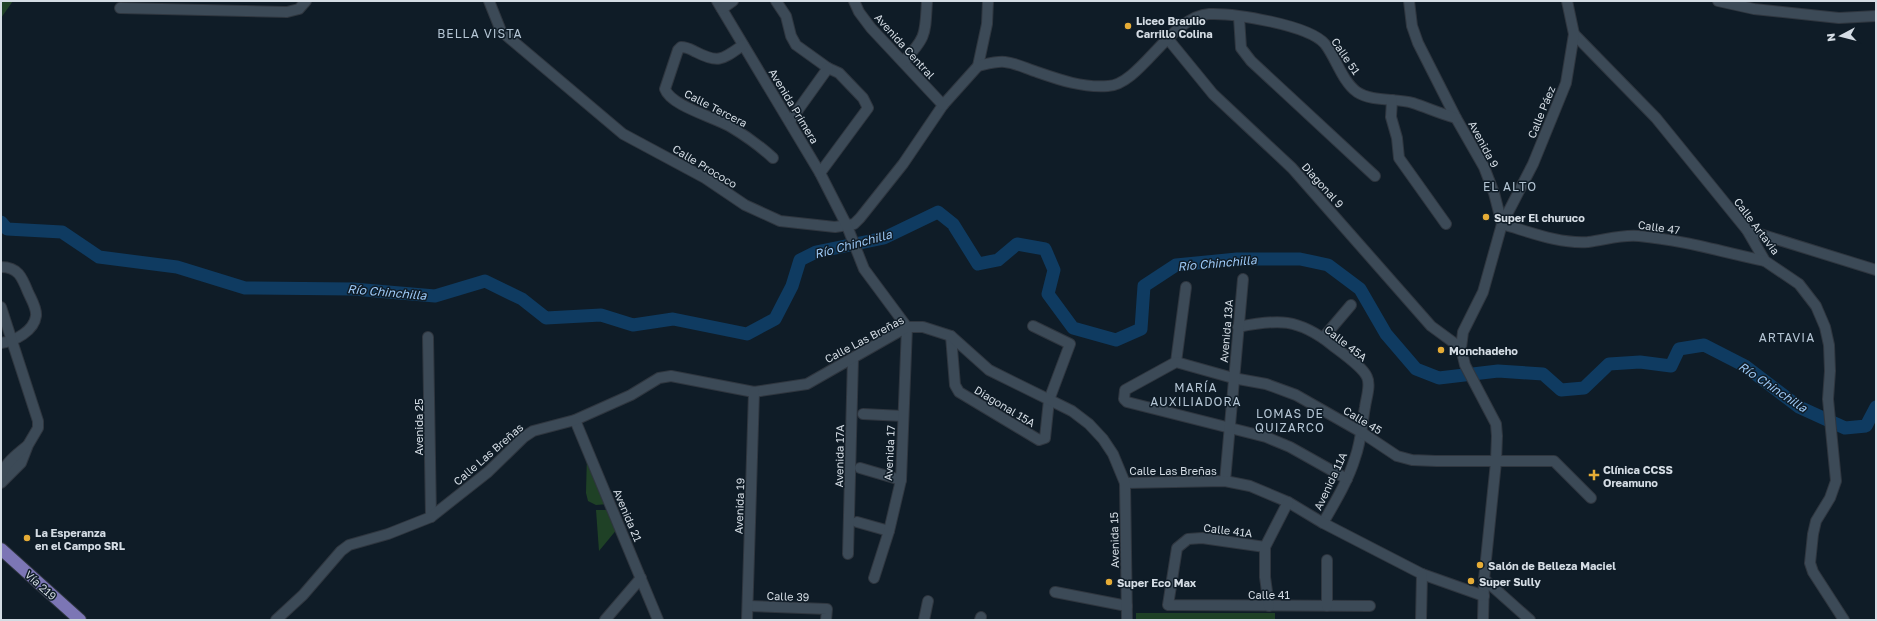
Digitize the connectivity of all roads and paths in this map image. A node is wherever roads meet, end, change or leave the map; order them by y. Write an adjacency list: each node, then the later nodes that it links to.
1 (306, 1): 12 (street)
2 (489, 1): 31 (street, Calle Prococo)
3 (733, 1): 11 (street)
4 (776, 1): 20 (street)
5 (854, 1): 18 (street, Avenida Central)
6 (927, 1): 18 (street)
7 (988, 1): 19 (street)
8 (1409, 1): 23 (street, Avenida 9)
9 (1567, 1): 15 (street, Calle Páez)
10 (1718, 1): 13 (street)
11 (719, 5): 17 (street, Avenida Primera)
12 (120, 8)
13 (1876, 16)
14 (1239, 17): 16 (street, Calle 51); 21 (street, Calle 51); 27 (street)
15 (1574, 34): 29 (street, Calle Páez); 30 (street, Calle Artavia)
16 (1168, 39): 19 (street, Calle 51); 47 (street, Diagonal 9)
17 (743, 45): 24 (street, Avenida Primera); 25 (street, Calle Tercera)
18 (903, 62): 22 (street, Avenida Central)
19 (978, 66): 22 (street)
20 (828, 68): 24 (street); 26 (street)
21 (1392, 100): 23 (street, Calle 51); 28 (street)
22 (942, 104): 31 (street)
23 (1456, 118): 29 (street, Avenida 9)
24 (790, 121): 26 (street, Avenida Primera)
25 (774, 158)
26 (820, 173): 31 (street, Avenida Primera)
27 (1375, 176)
28 (1446, 224)
29 (1502, 224): 32 (street, Calle 47); 47 (street)
30 (1747, 230): 32 (street, Calle Artavia); 34 (street)
31 (849, 231): 40 (street)
32 (1765, 261): 102 (street, Calle Artavia)
33 (1, 267): 45 (street)
34 (1876, 270)
35 (1243, 278): 41 (street, Avenida 13A)
36 (1186, 287): 49 (street)
37 (1351, 305): 44 (street)
38 (1, 307): 45 (street)
39 (1033, 326): 53 (street)
40 (907, 327): 42 (street, Calle Las Breñas); 48 (street, Calle Las Breñas); 55 (street, Avenida 17)
41 (1238, 327): 44 (street, Calle 45A); 51 (street, Avenida 13A)
42 (951, 336): 53 (street, Calle Las Breñas); 53 (street, Diagonal 15A)
43 (428, 337): 70 (street, Avenida 25)
44 (1323, 338): 50 (street, Calle 45A)
45 (12, 341): 46 (street); 59 (street)
46 (1, 343)
47 (1461, 348): 60 (street)
48 (853, 358): 52 (street, Calle Las Breñas); 76 (street, Avenida 17A)
49 (1176, 362): 51 (street, Calle 45); 57 (street)
50 (1368, 377): 58 (street, Avenida 11A)
51 (1233, 378): 57 (street, Avenida 13A); 58 (street, Calle 45)
52 (754, 392): 56 (street, Calle Las Breñas); 86 (street, Avenida 19)
53 (1049, 400): 67 (street, Calle Las Breñas)
54 (864, 414): 55 (street)
55 (903, 416): 64 (street, Avenida 17)
56 (575, 420): 70 (street, Calle Las Breñas); 79 (street, Avenida 21)
57 (1228, 429): 63 (street); 65 (street, Avenida 13A)
58 (1361, 432): 60 (street, Calle 45); 63 (street, Avenida 11A)
59 (28, 445): 62 (street); 66 (street)
60 (1496, 462): 68 (street, Calle 45); 81 (street)
61 (860, 468): 64 (street)
62 (1, 476)
63 (1347, 479): 72 (street, Avenida 11A)
64 (901, 480): 73 (street, Avenida 17)
65 (1225, 481): 67 (street, Calle Las Breñas); 69 (street, Calle Las Breñas)
66 (1, 483)
67 (1125, 483): 87 (street, Avenida 15)
68 (1591, 498)
69 (1288, 502): 72 (street, Calle Las Breñas); 74 (street)
70 (431, 517): 92 (street, Calle Las Breñas)
71 (857, 522): 73 (street)
72 (1323, 523): 78 (street, Calle Las Breñas)
73 (889, 531): 80 (street, Avenida 17)
74 (1265, 547): 85 (street, Calle 41A); 88 (street)
75 (1, 549): 91 (main road, Vía 219)
76 (848, 554)
77 (1327, 560): 89 (street)
78 (1422, 574): 83 (street, Calle Las Breñas); 99 (street)
79 (641, 578): 93 (street); 94 (street, Avenida 21)
80 (874, 578)
81 (1484, 579): 83 (street); 101 (street)
82 (1054, 592): 87 (street)
83 (1484, 596): 100 (street)
84 (928, 601): 97 (street)
85 (1168, 605): 88 (street, Calle 41)
86 (748, 606): 95 (street, Avenida 19); 96 (street, Calle 39)
87 (1127, 606): 98 (street, Avenida 15)
88 (1269, 606): 89 (street, Calle 41)
89 (1326, 606): 90 (street, Calle 41)
90 (1370, 606)
91 (80, 620)
92 (276, 620)
93 (605, 620)
94 (658, 620)
95 (747, 620)
96 (826, 620)
97 (924, 620)
98 (1127, 620)
99 (1421, 620)
100 (1483, 620)
101 (1530, 620)
102 (1844, 620)

